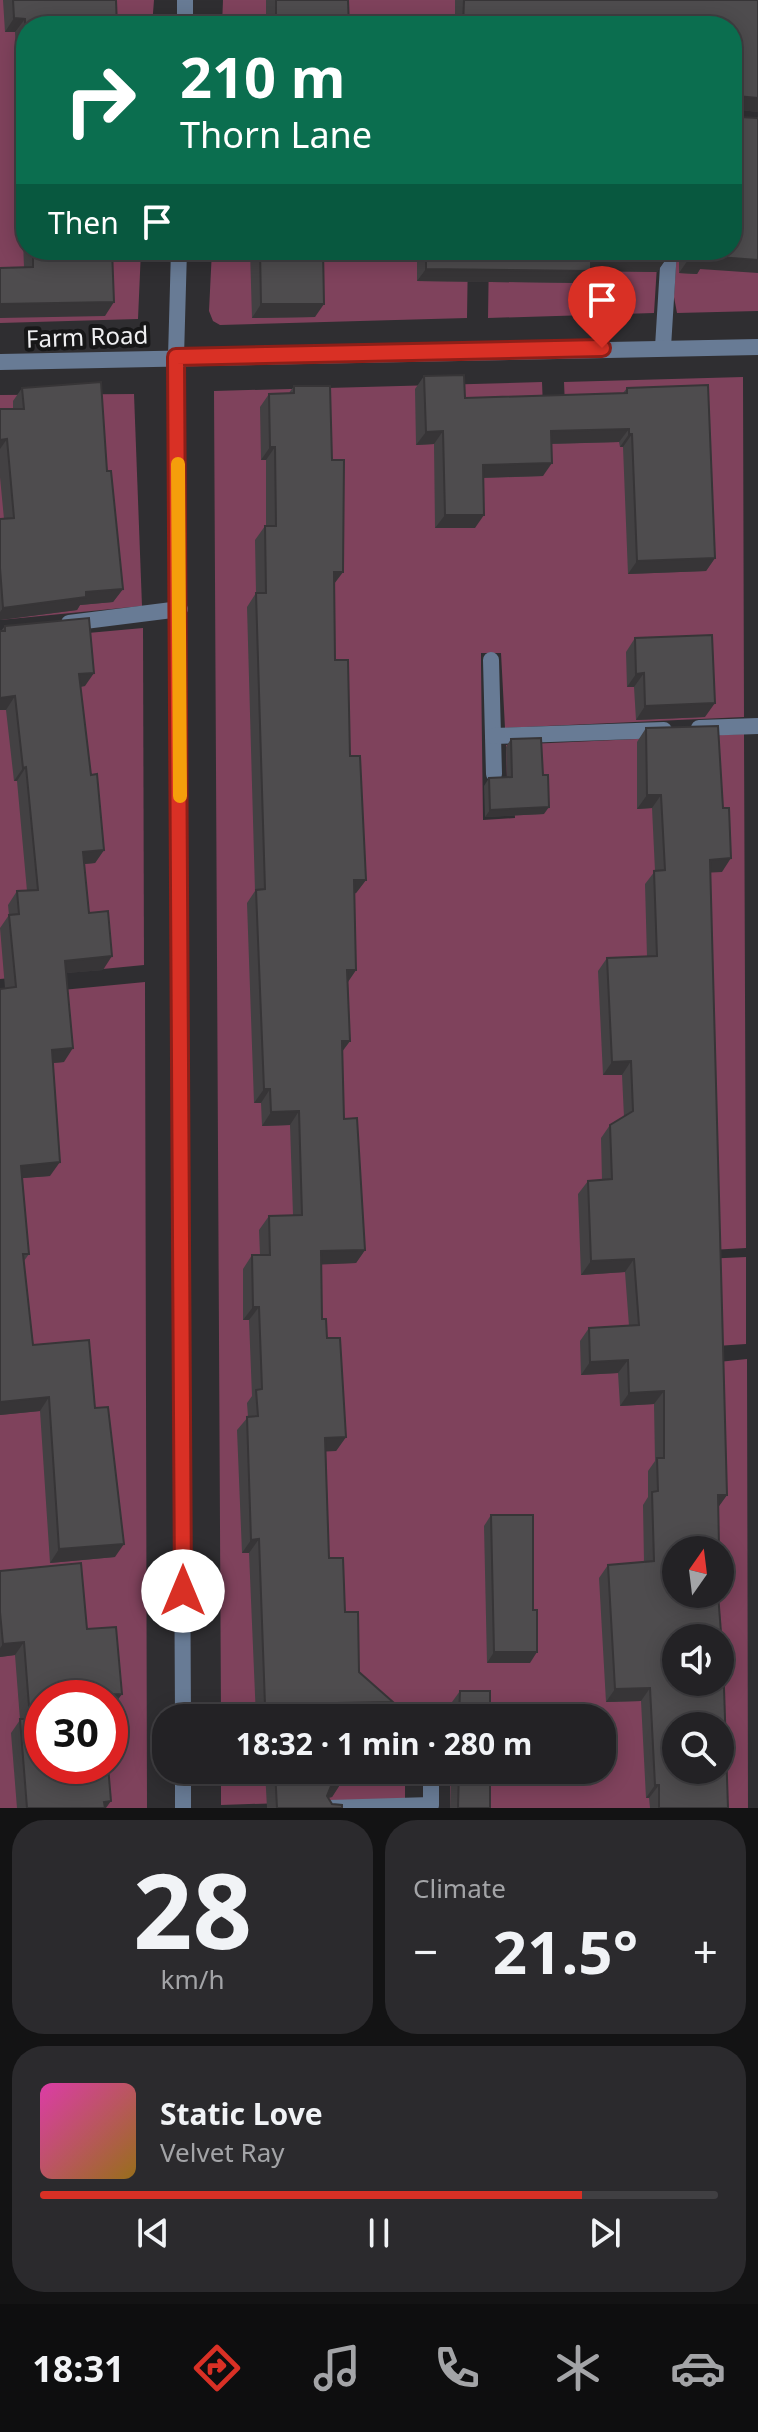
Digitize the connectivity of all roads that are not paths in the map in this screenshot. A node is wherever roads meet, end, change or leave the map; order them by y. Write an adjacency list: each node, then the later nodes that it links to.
1 (179, 260): 5 (street)
2 (668, 260): 3 (street)
3 (663, 347): 4 (street, Farm Road); 5 (street, Farm Road)
4 (758, 347)
5 (176, 357): 6 (street, Farm Road); 7 (street)
6 (0, 362)
7 (180, 609): 8 (street); 13 (street)
8 (56, 624)
9 (491, 660): 11 (street)
10 (758, 726): 11 (street)
11 (493, 736): 12 (street)
12 (494, 774)
13 (183, 1704)
14 (183, 1784): 16 (street)
15 (431, 1784): 17 (street)
16 (183, 1808)
17 (328, 1808)

